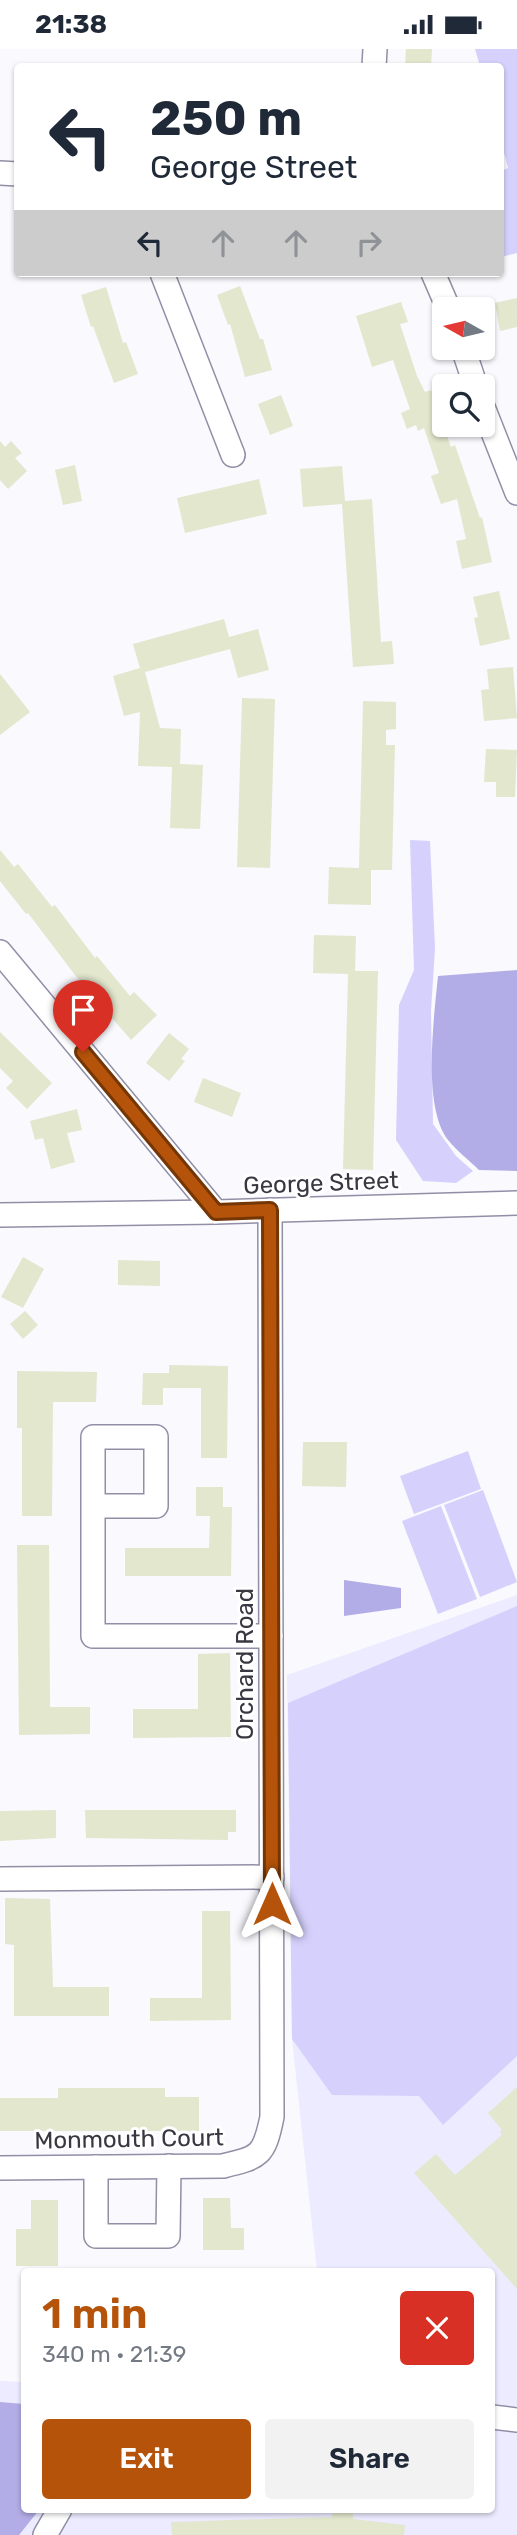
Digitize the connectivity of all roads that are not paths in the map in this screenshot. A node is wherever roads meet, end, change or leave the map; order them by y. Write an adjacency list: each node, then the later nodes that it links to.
1 (164, 277): 5 (street)
2 (435, 277): 3 (street)
3 (443, 297)
4 (495, 437): 6 (street)
5 (233, 455)
6 (517, 493)
7 (0, 952): 10 (street)
8 (517, 1203): 9 (street, George Street)
9 (270, 1210): 10 (street, George Street); 13 (street, Orchard Road)
10 (216, 1212): 11 (street, George Street)
11 (0, 1215)
12 (93, 1506): 13 (street)
13 (271, 1636): 14 (street, Orchard Road)
14 (271, 1877): 15 (street); 16 (street, Orchard Road)
15 (0, 1879)
16 (272, 2117): 17 (street, Monmouth Court)
17 (169, 2166): 18 (street, Monmouth Court); 18 (street)
18 (96, 2167): 19 (street, Monmouth Court)
19 (0, 2168)
20 (495, 2417): 21 (street)
21 (517, 2420)
22 (58, 2513): 23 (street)
23 (46, 2535)

